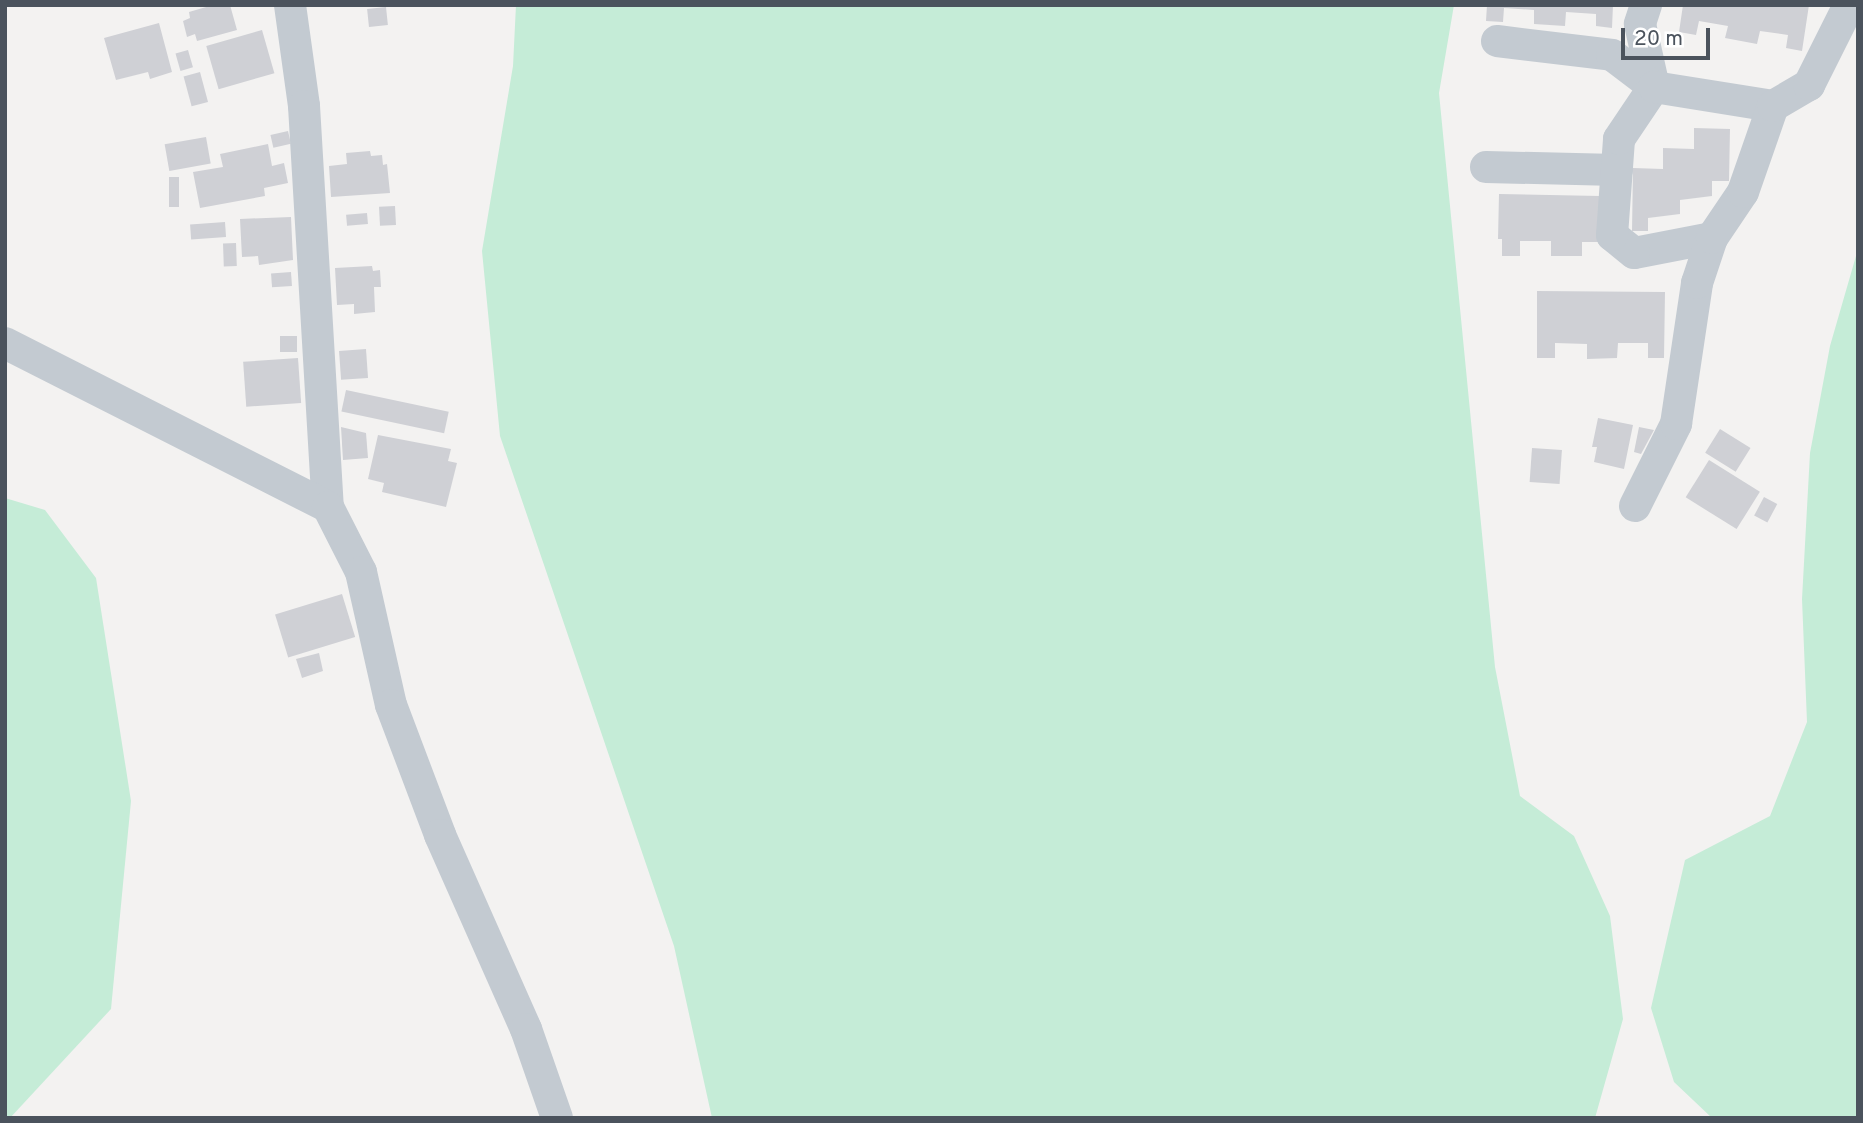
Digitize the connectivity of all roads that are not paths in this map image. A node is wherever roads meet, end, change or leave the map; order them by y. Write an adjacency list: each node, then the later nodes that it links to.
1 (290, 5): 12 (street)
2 (1646, 5): 5 (street)
3 (1849, 5): 6 (street)
4 (1497, 41): 5 (street)
5 (1654, 87): 6 (street); 8 (street)
6 (1773, 106): 9 (street)
7 (1486, 167): 8 (street)
8 (1617, 170): 9 (street)
9 (1712, 239): 11 (street)
10 (5, 343): 12 (street)
11 (1635, 506)
12 (328, 507): 13 (street)
13 (557, 1118)

